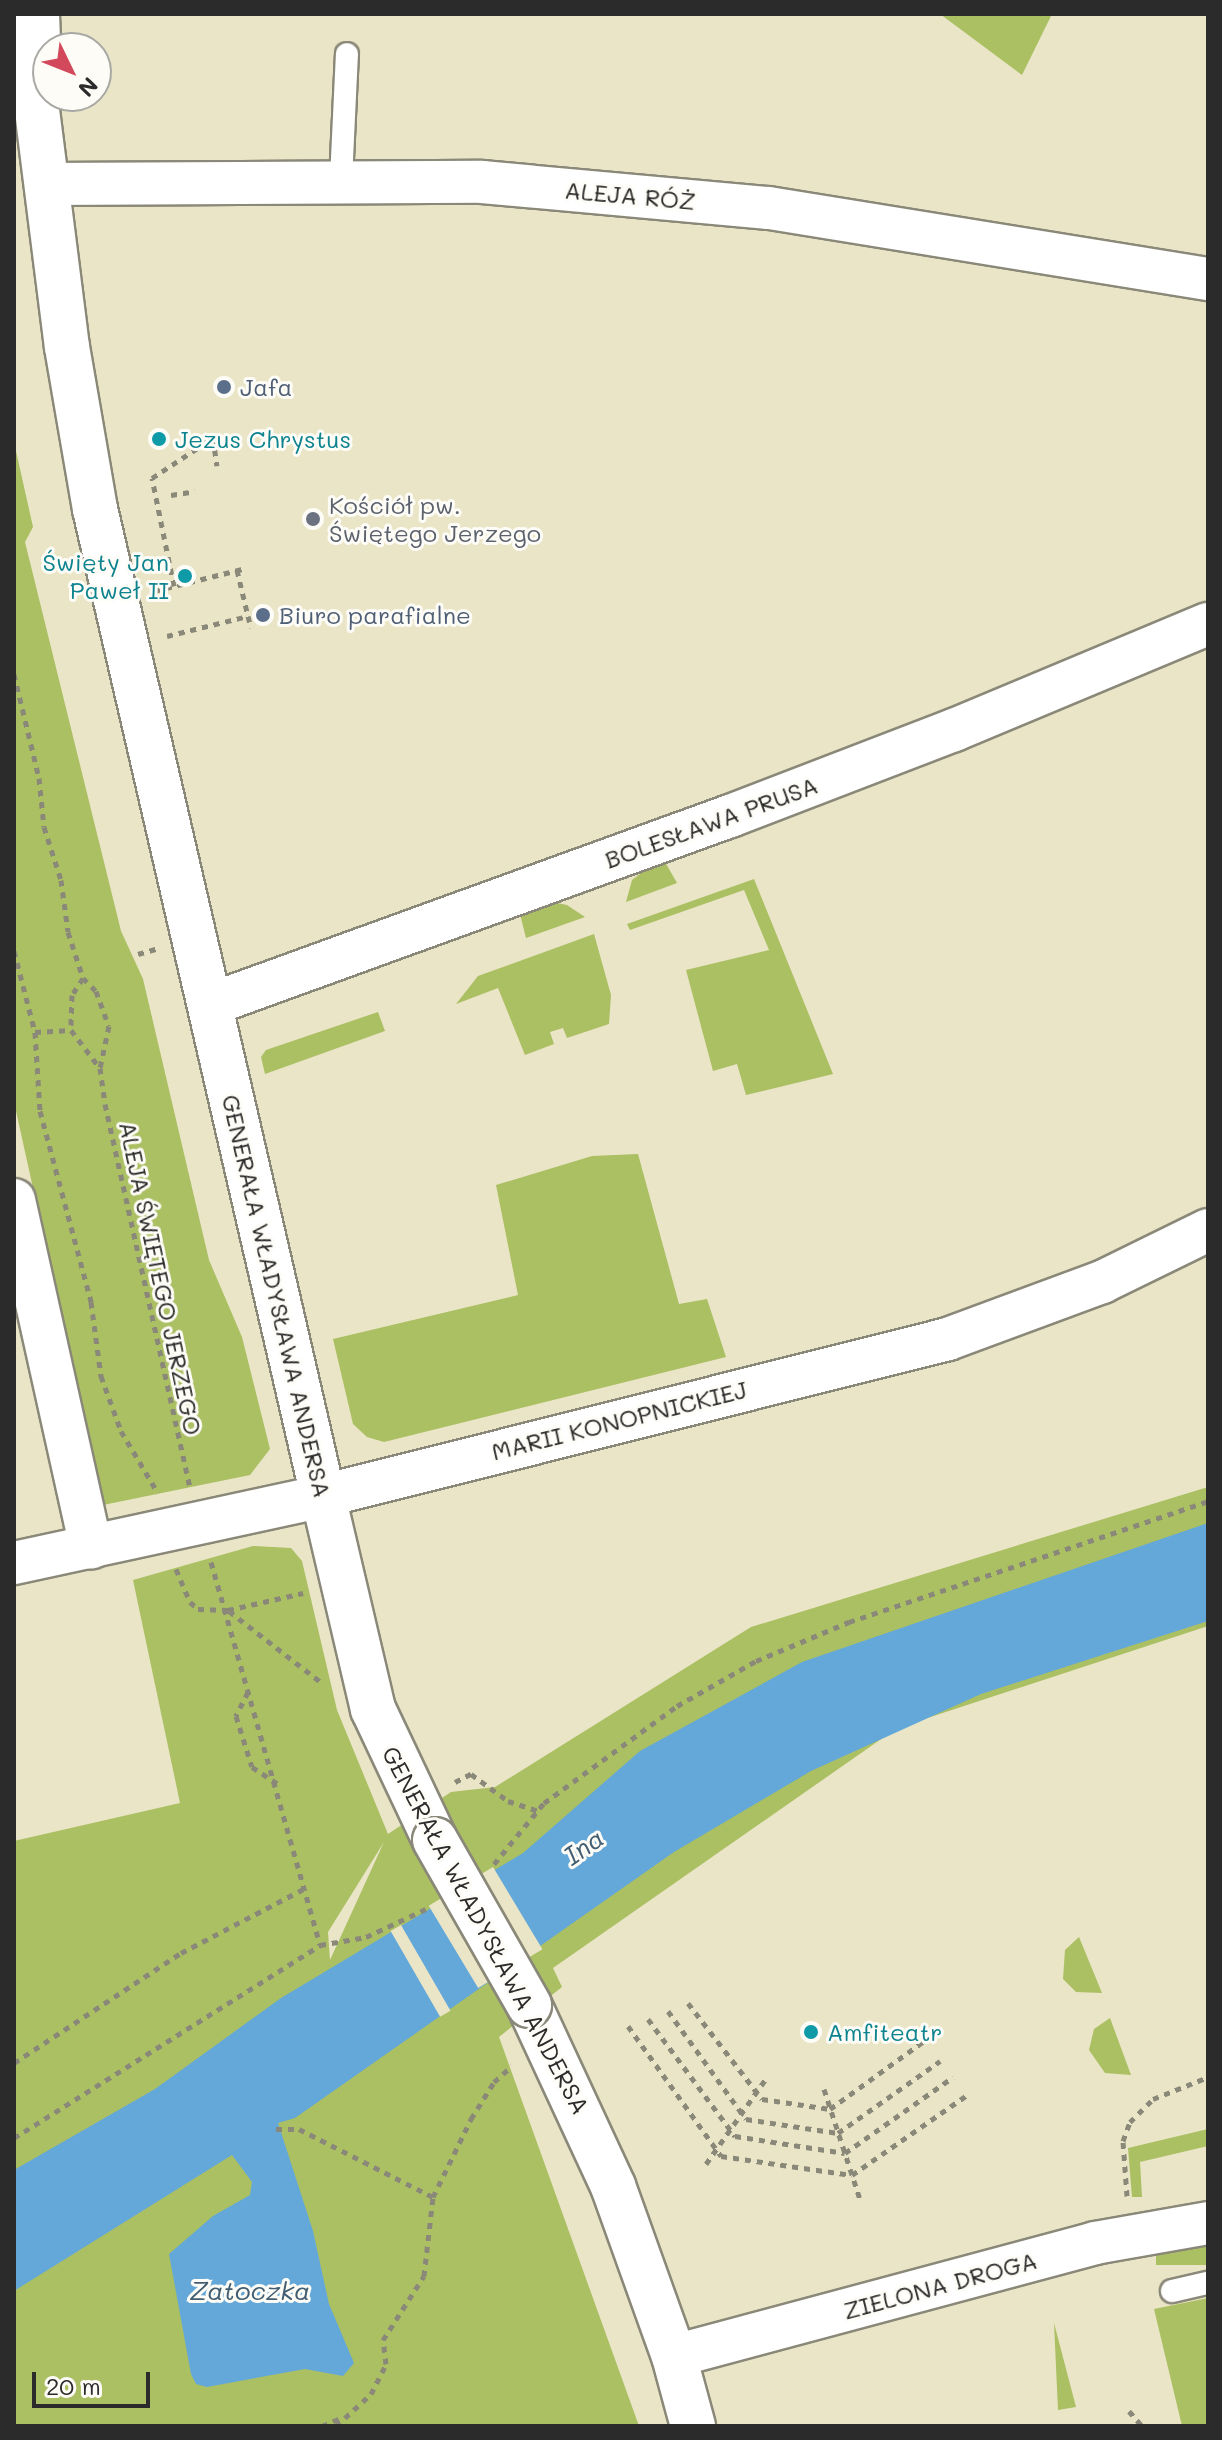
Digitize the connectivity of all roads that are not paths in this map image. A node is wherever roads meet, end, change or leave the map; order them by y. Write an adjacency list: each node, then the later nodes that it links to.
1 (14, 49): 3 (street, GENERAŁA WŁADYSŁAWA ANDERSA)
2 (347, 54): 5 (lane)
3 (32, 97)
4 (37, 112): 6 (street, GENERAŁA WŁADYSŁAWA ANDERSA)
5 (341, 180): 6 (street, ALEJA RÓŻ); 7 (street, ALEJA RÓŻ)
6 (46, 184): 9 (street, GENERAŁA WŁADYSŁAWA ANDERSA)
7 (1208, 279)
8 (1208, 624): 9 (street, BOLESŁAWA PRUSA)
9 (209, 1005): 12 (street, GENERAŁA WŁADYSŁAWA ANDERSA)
10 (14, 1200): 13 (street)
11 (1208, 1230): 12 (street, MARII KONOPNICKIEJ)
12 (323, 1496): 13 (street, MARII KONOPNICKIEJ); 18 (street, GENERAŁA WŁADYSŁAWA ANDERSA, bridge)
13 (91, 1548): 14 (street, MARII KONOPNICKIEJ)
14 (14, 1563)
15 (1208, 2223): 18 (street, ZIELONA DROGA)
16 (1208, 2283): 17 (lane)
17 (1172, 2291)
18 (674, 2356): 19 (street, GENERAŁA WŁADYSŁAWA ANDERSA)
19 (693, 2426)

